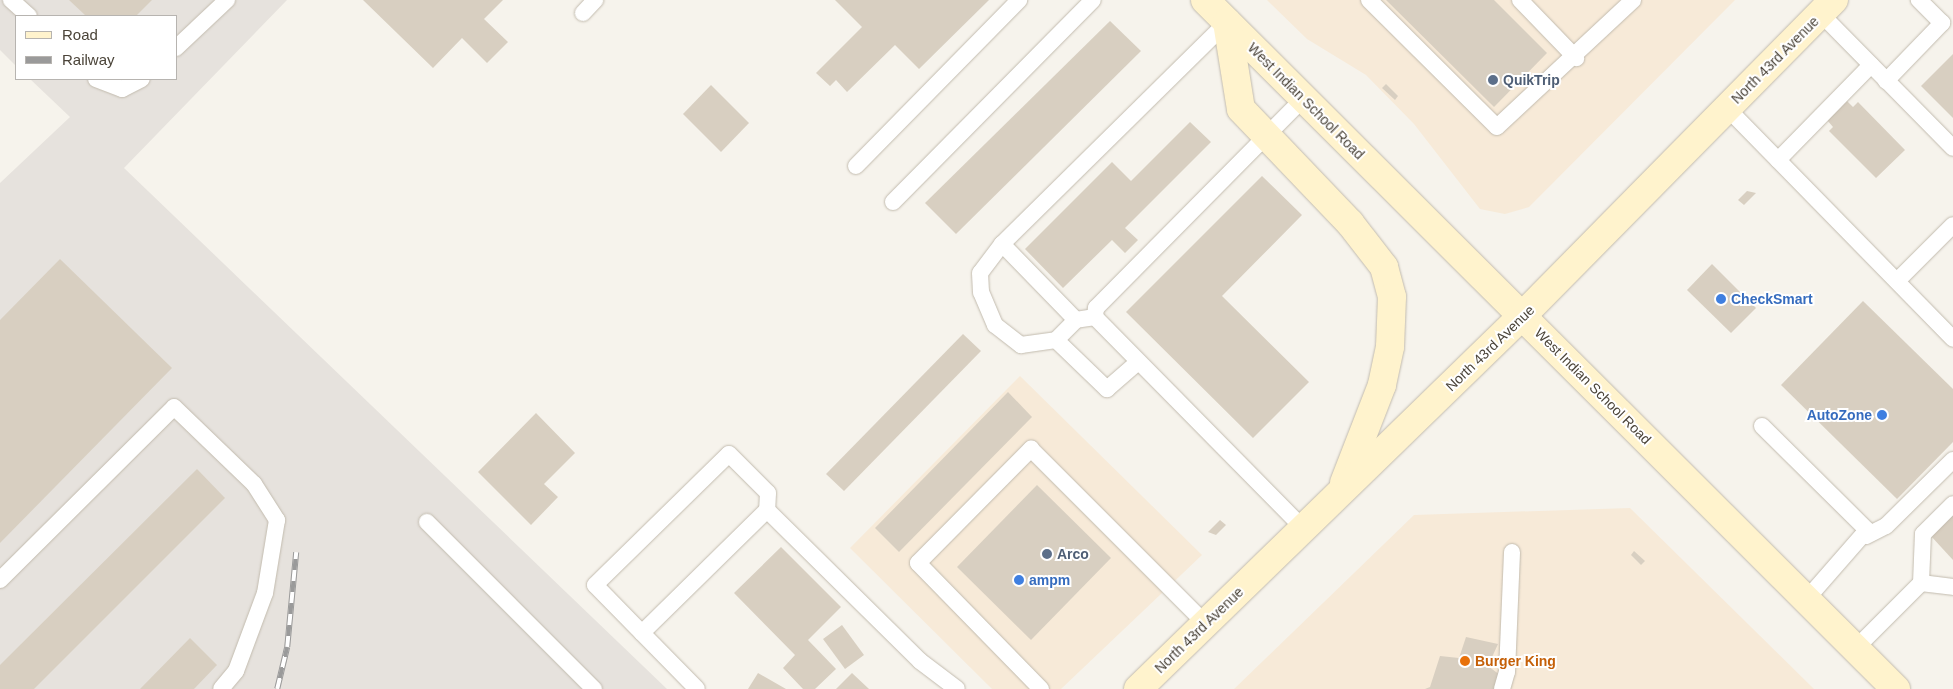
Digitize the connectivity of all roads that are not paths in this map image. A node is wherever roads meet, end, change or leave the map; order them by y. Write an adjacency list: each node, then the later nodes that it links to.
1 (11, 0): 13 (lane)
2 (227, 0): 15 (lane)
3 (595, 0): 12 (lane)
4 (1019, 0): 26 (lane)
5 (1093, 0): 27 (lane)
6 (1205, 0): 14 (main road, West Indian School Road)
7 (1369, 0): 16 (lane)
8 (1520, 0): 16 (lane)
9 (1633, 0): 16 (lane)
10 (1919, 0): 20 (lane)
11 (1828, 7): 17 (lane); 22 (main road, North 43rd Avenue)
12 (583, 12)
13 (28, 15)
14 (1227, 22): 21 (main road, West Indian School Road); 23 (main road); 29 (lane)
15 (178, 46)
16 (1576, 58)
17 (1871, 65): 20 (lane); 25 (lane)
18 (99, 80): 19 (lane)
19 (140, 80)
20 (1886, 80): 24 (lane)
21 (1304, 98): 23 (lane); 31 (main road, West Indian School Road)
22 (1727, 108): 25 (lane); 31 (main road, North 43rd Avenue)
23 (1266, 136): 32 (lane); 39 (main road)
24 (1953, 148)
25 (1778, 160): 30 (lane)
26 (856, 166)
27 (893, 202)
28 (1953, 225): 30 (lane)
29 (1002, 244): 33 (lane); 35 (lane)
30 (1897, 281): 34 (lane)
31 (1523, 315): 39 (main road, North 43rd Avenue); 49 (main road, West Indian School Road)
32 (1095, 317): 33 (lane); 36 (lane)
33 (1076, 320): 35 (lane)
34 (1953, 339)
35 (1056, 340): 36 (lane)
36 (1137, 363): 43 (lane)
37 (1762, 426): 44 (lane)
38 (1953, 460): 44 (lane)
39 (1338, 496): 43 (main road, North 43rd Avenue)
40 (1953, 504): 47 (lane)
41 (767, 510): 51 (lane); 51 (lane); 56 (lane)
42 (427, 522): 54 (lane)
43 (1304, 529): 50 (main road, North 43rd Avenue)
44 (1866, 536): 49 (lane)
45 (1512, 552): 59 (lane)
46 (0, 580): 53 (lane)
47 (1921, 583): 48 (lane); 52 (lane)
48 (1953, 587)
49 (1806, 600): 52 (main road, West Indian School Road)
50 (1206, 624): 57 (lane); 58 (main road, North 43rd Avenue)
51 (642, 633): 55 (lane)
52 (1855, 649): 60 (main road, West Indian School Road)
53 (221, 689)
54 (594, 689)
55 (697, 689)
56 (957, 689)
57 (1042, 689)
58 (1138, 689)
59 (1502, 689)
60 (1896, 689)

